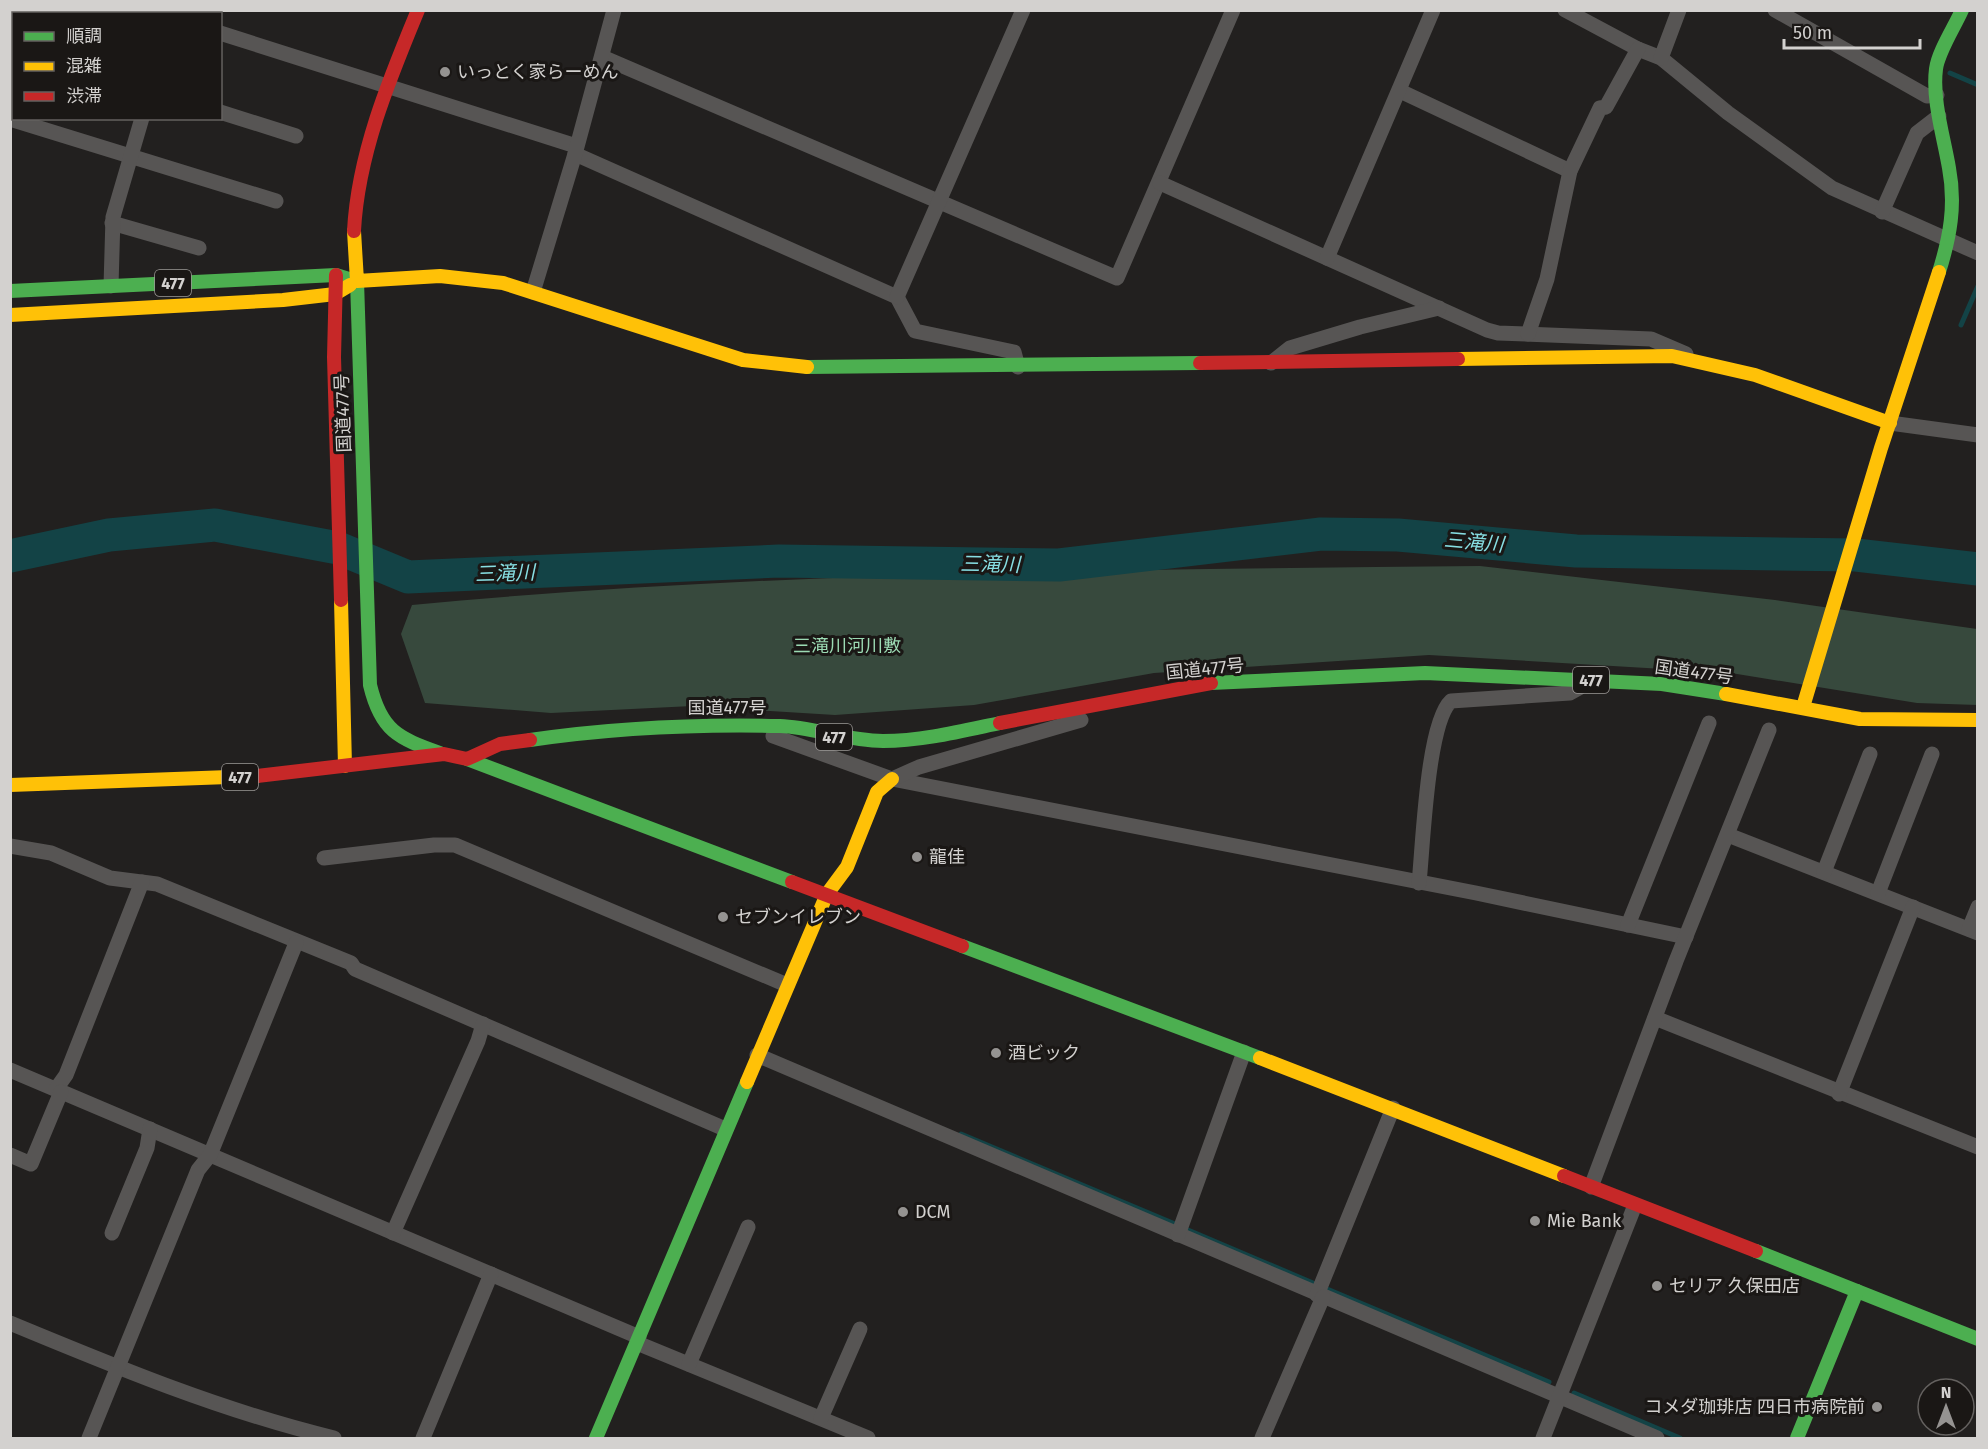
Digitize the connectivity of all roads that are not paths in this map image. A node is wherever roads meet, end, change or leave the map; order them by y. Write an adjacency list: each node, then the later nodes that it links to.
1 (418, 10): 14 (main road)
2 (614, 10): 12 (street)
3 (1023, 10): 27 (street)
4 (1233, 10): 25 (street)
5 (1433, 10): 15 (street)
6 (1565, 10): 11 (street)
7 (1679, 10): 13 (street)
8 (1775, 10): 16 (street)
9 (1962, 10): 16 (main road)
10 (222, 34): 14 (street)
11 (1638, 49): 13 (street); 24 (street)
12 (602, 57): 22 (street); 27 (street)
13 (1661, 58): 28 (street)
14 (388, 85): 22 (street); 33 (main road)
15 (1400, 91): 24 (street); 34 (street)
16 (1937, 95): 18 (main road)
17 (222, 113): 21 (street)
18 (1939, 116): 28 (street); 30 (main road)
19 (16, 120): 23 (street)
20 (141, 120): 23 (street)
21 (296, 136)
22 (576, 150): 39 (street); 41 (street)
23 (131, 156): 26 (street); 29 (street)
24 (1570, 171): 44 (street)
25 (1160, 183): 27 (street); 34 (street)
26 (276, 201)
27 (940, 202): 41 (street)
28 (1882, 212): 30 (street)
29 (112, 223): 31 (street); 37 (street)
30 (1949, 241): 32 (street); 48 (main road)
31 (199, 249)
32 (1977, 253)
33 (352, 257): 35 (main road); 36 (main road, 国道477号)
34 (1327, 258): 42 (street)
35 (336, 275): 36 (main road, 477); 37 (main road, 477); 40 (main road, 国道477号)
36 (357, 281): 39 (main road); 40 (main road, 477); 57 (main road, 国道477号 / 477)
37 (111, 286): 38 (main road, 477)
38 (10, 291)
39 (533, 292): 47 (main road)
40 (335, 294): 43 (main road, 477); 61 (main road, 国道477号)
41 (897, 297): 47 (street)
42 (1439, 308): 44 (street); 46 (street)
43 (10, 315)
44 (1528, 334): 45 (street)
45 (1695, 359): 46 (main road); 48 (main road)
46 (1271, 363): 47 (main road)
47 (1018, 367)
48 (1890, 423): 49 (street); 52 (main road)
49 (1977, 435)
50 (1592, 680): 51 (main road, 国道477号 / 477); 52 (main road, 国道477号 / 477); 69 (street)
51 (1201, 684): 55 (main road, 国道477号 / 477); 62 (street)
52 (1803, 707): 53 (main road, 国道477号 / 477)
53 (1977, 720)
54 (1709, 723): 74 (street)
55 (747, 726): 60 (main road, 国道477号 / 477); 62 (street)
56 (1769, 730): 64 (street)
57 (444, 754): 60 (main road, 国道477号 / 477); 61 (main road, 国道477号 / 477)
58 (1870, 754): 67 (street)
59 (1932, 754): 70 (street)
60 (467, 759): 71 (main road)
61 (345, 766): 63 (main road, 国道477号 / 477)
62 (892, 779): 69 (street); 71 (main road)
63 (10, 786)
64 (1728, 835): 67 (street); 76 (street)
65 (10, 846): 68 (street)
66 (324, 858): 78 (street)
67 (1824, 872): 70 (street)
68 (142, 882): 77 (street); 84 (street)
69 (1419, 883): 74 (street)
70 (1878, 893): 73 (street)
71 (827, 894): 78 (main road); 81 (main road)
72 (1977, 907): 75 (street)
73 (1913, 908): 75 (street); 85 (street)
74 (1628, 925): 76 (street)
75 (1973, 931)
76 (1686, 937): 79 (street)
77 (296, 943): 80 (street); 91 (street)
78 (787, 985): 82 (main road)
79 (1655, 1018): 85 (street); 92 (street)
80 (483, 1024): 88 (street); 96 (street)
81 (1244, 1052): 86 (main road); 97 (street)
82 (757, 1055): 88 (main road); 97 (street)
83 (10, 1070): 84 (street)
84 (59, 1090): 87 (street); 90 (street)
85 (1839, 1094): 89 (street)
86 (1393, 1108): 92 (main road); 100 (street)
87 (150, 1129): 91 (street); 95 (street)
88 (725, 1129): 104 (main road)
89 (1977, 1147)
90 (10, 1155)
91 (210, 1155): 96 (street); 106 (street)
92 (1591, 1187): 93 (main road)
93 (1635, 1205): 99 (main road); 107 (street)
94 (748, 1227): 105 (street)
95 (112, 1233)
96 (393, 1233): 98 (street)
97 (1178, 1235): 100 (street)
98 (491, 1274): 104 (street); 111 (street)
99 (1857, 1291): 103 (main road); 117 (main road)
100 (1320, 1296): 107 (street); 114 (street)
101 (10, 1323): 106 (street)
102 (860, 1329): 108 (street)
103 (1977, 1339)
104 (638, 1340): 105 (street); 112 (main road)
105 (689, 1364): 108 (street)
106 (119, 1368): 109 (street); 110 (street)
107 (1560, 1398): 115 (street); 116 (street)
108 (821, 1419): 113 (street)
109 (89, 1438)
110 (334, 1438)
111 (423, 1438)
112 (596, 1438)
113 (868, 1438)
114 (1262, 1438)
115 (1543, 1438)
116 (1657, 1438)
117 (1797, 1438)

